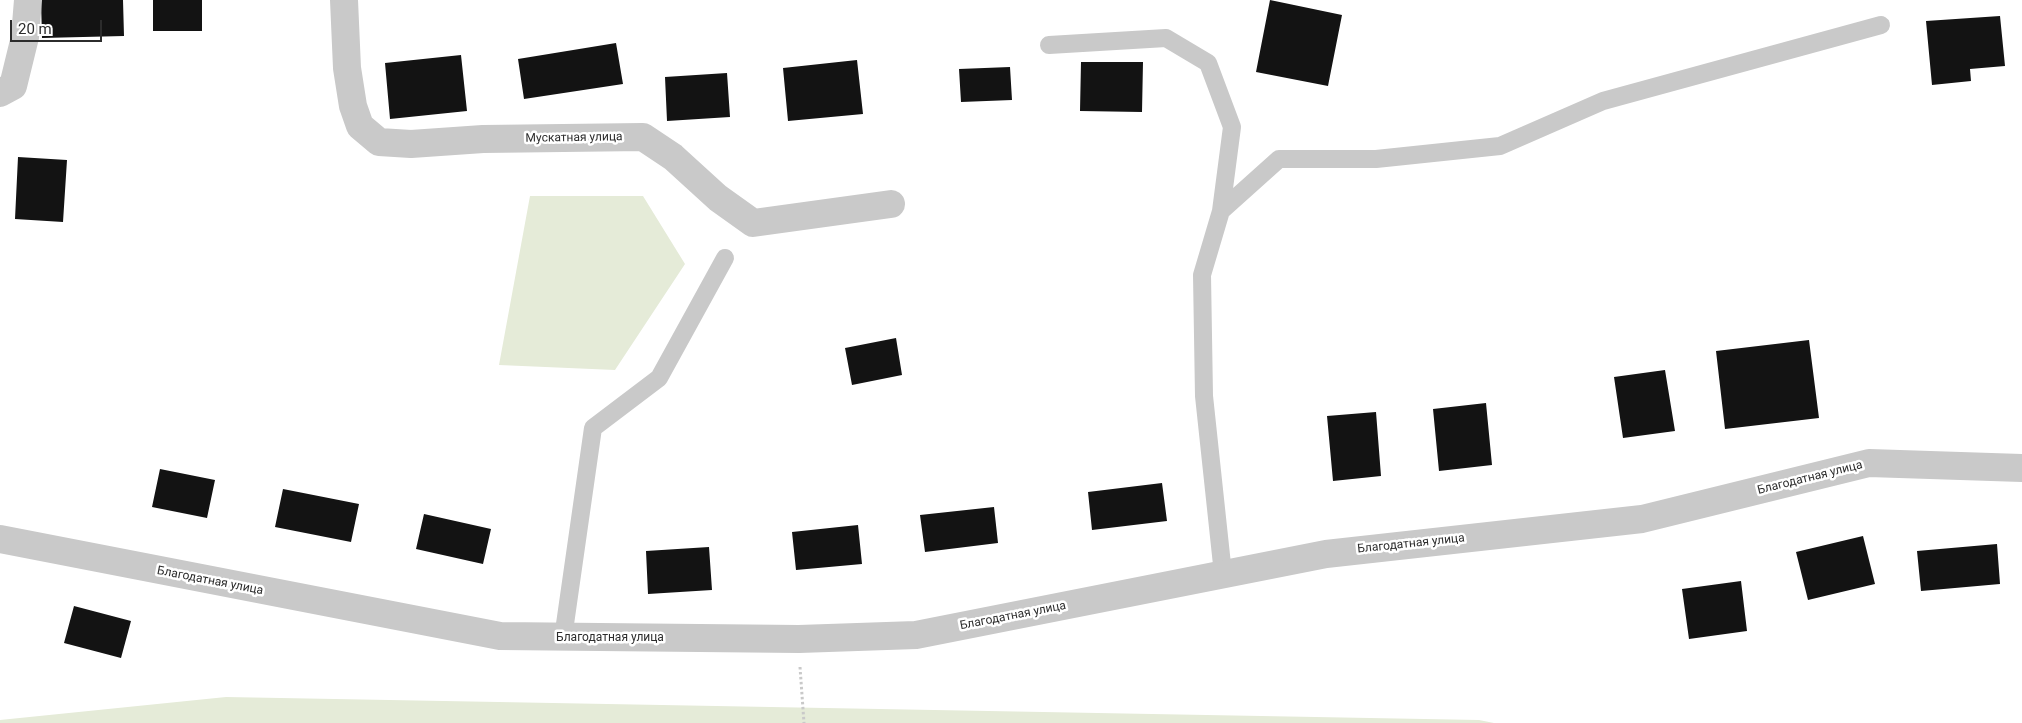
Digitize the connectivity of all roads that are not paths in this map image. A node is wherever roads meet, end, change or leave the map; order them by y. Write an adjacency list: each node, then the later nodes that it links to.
1 (28, 0): 5 (street)
2 (344, 0): 6 (street, Мускатная улица)
3 (1881, 25): 7 (lane)
4 (1049, 45): 7 (lane)
5 (0, 93)
6 (891, 204)
7 (1221, 211): 11 (lane)
8 (725, 258): 12 (lane)
9 (2022, 468): 11 (street, Благодатная улица)
10 (0, 539): 12 (street, Благодатная улица)
11 (1223, 574): 12 (street, Благодатная улица)
12 (563, 638)

